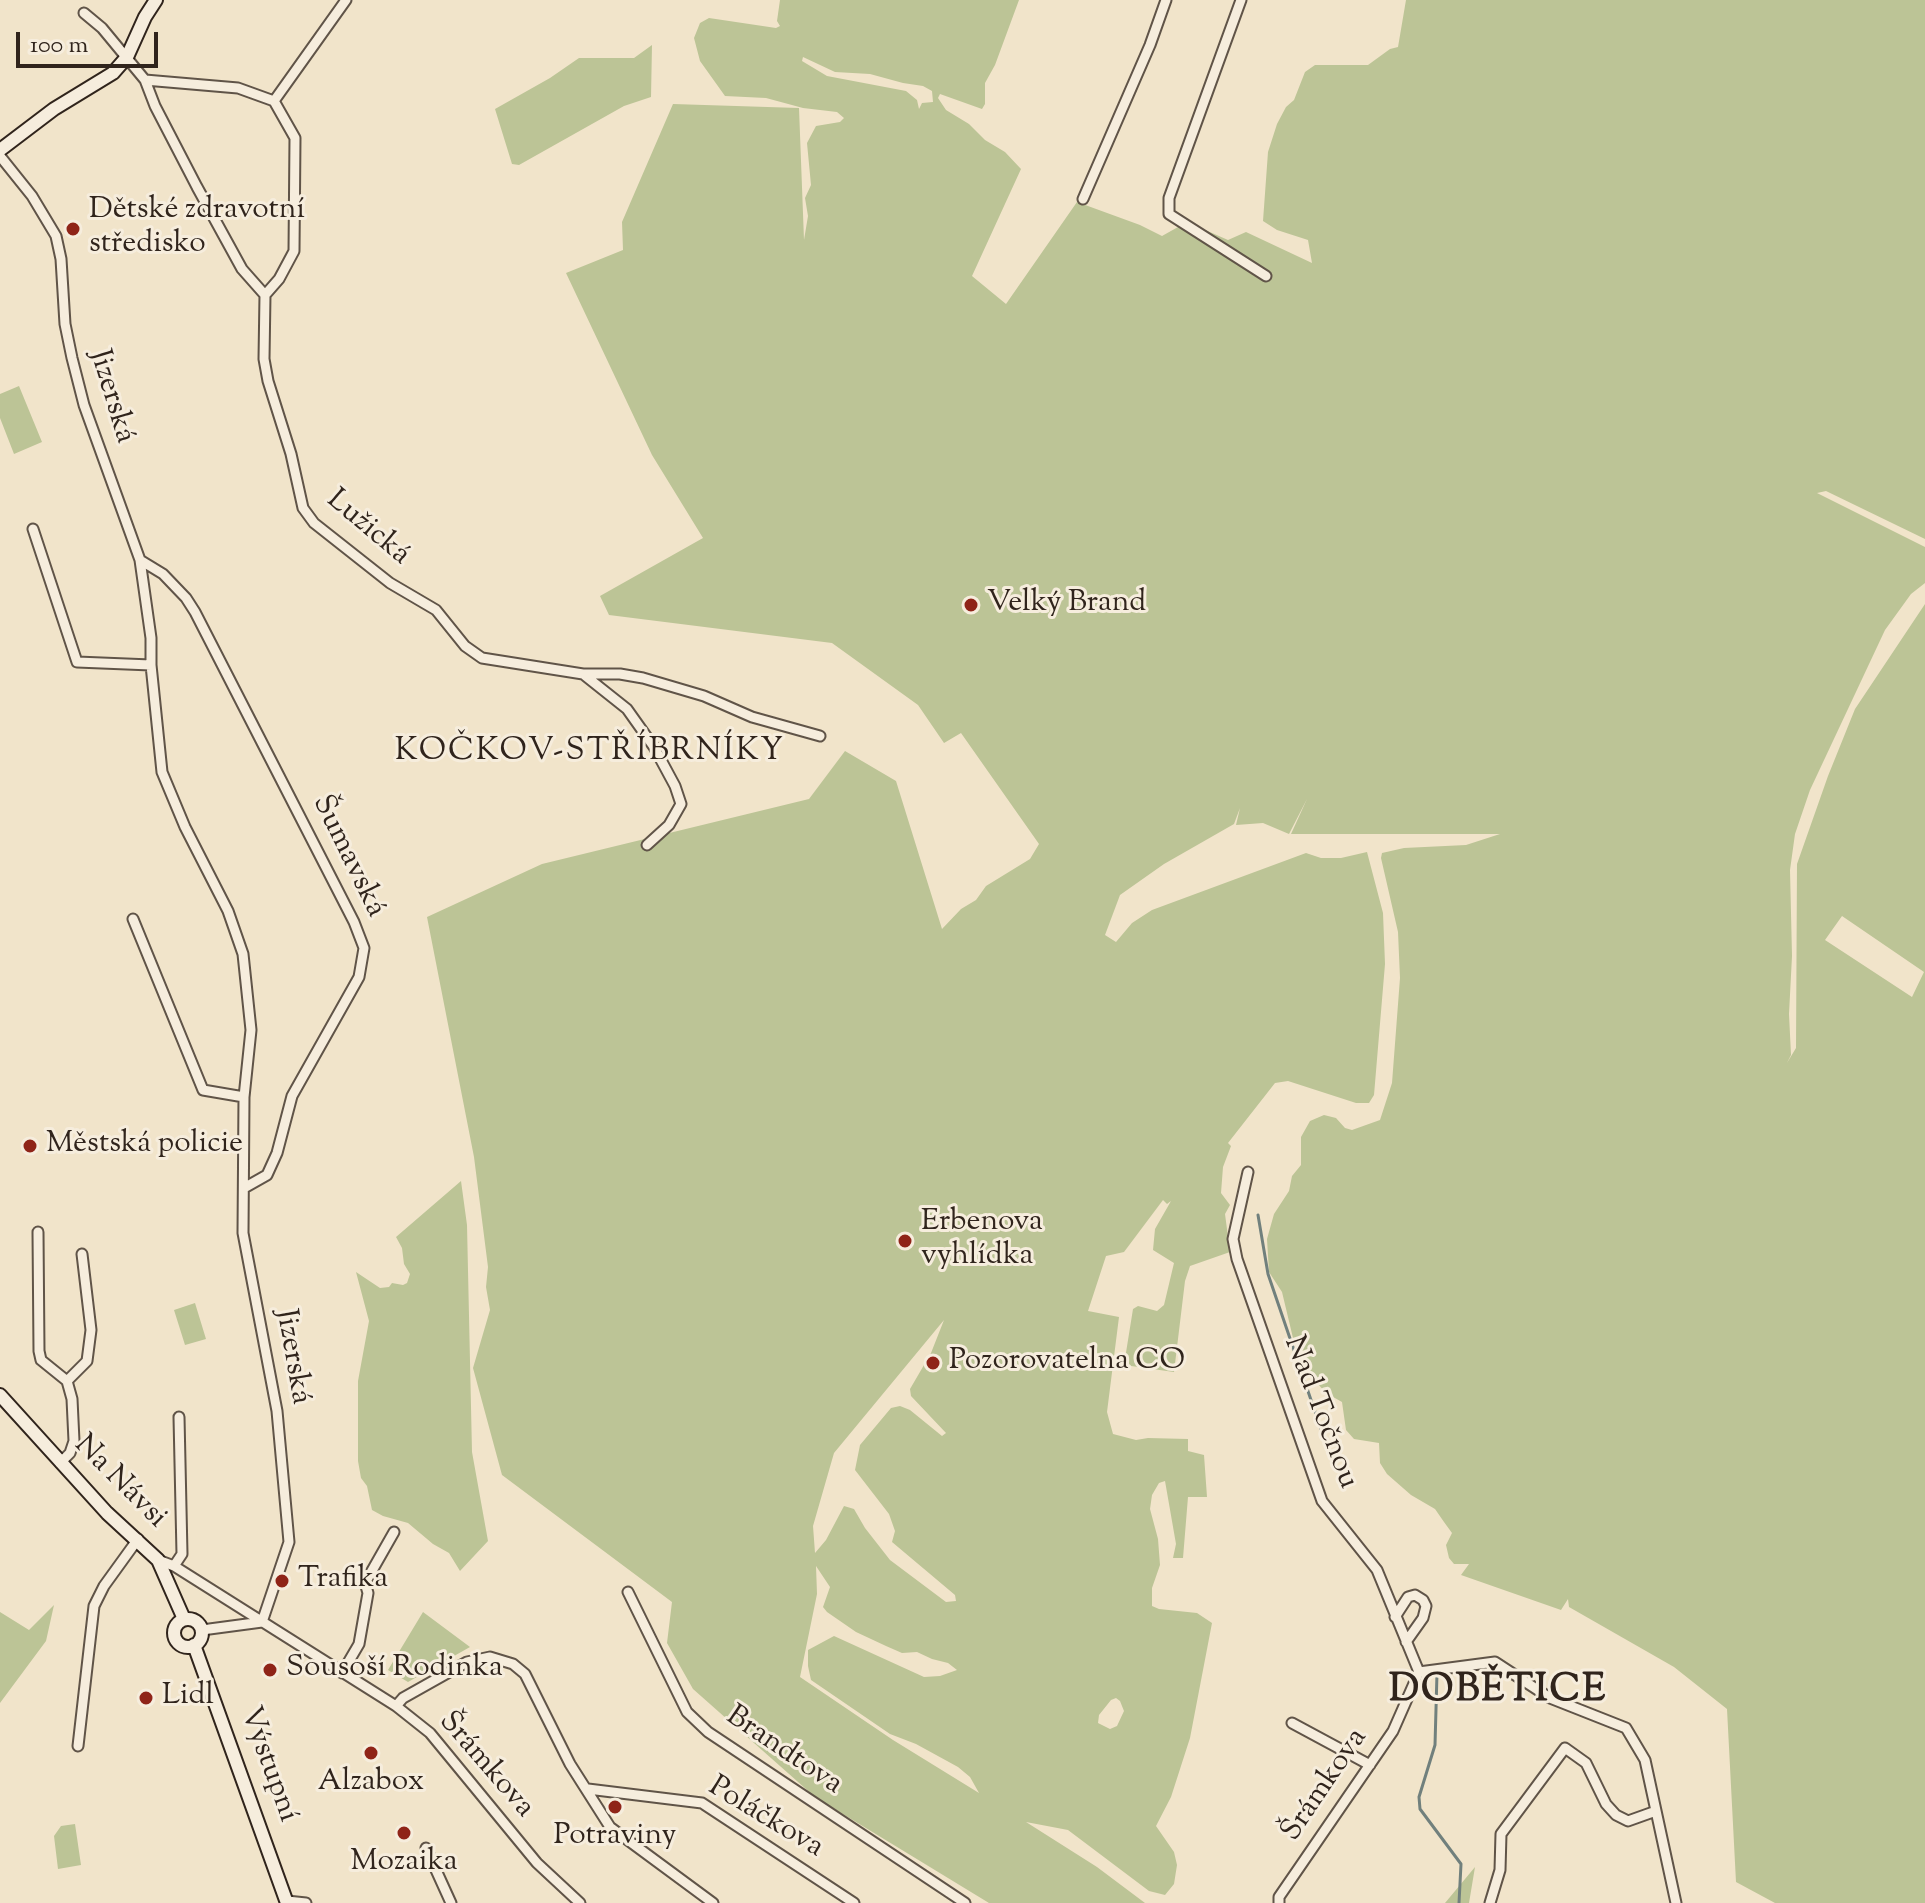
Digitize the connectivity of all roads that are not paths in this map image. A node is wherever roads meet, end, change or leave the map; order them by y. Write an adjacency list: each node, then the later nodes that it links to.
1 (156, 0): 6 (street)
2 (346, 0): 8 (street)
3 (1166, 0): 11 (street)
4 (1241, 0): 12 (street)
5 (84, 13): 6 (street)
6 (127, 57): 7 (street); 9 (street)
7 (145, 80): 8 (street); 13 (street)
8 (274, 101): 13 (street)
9 (0, 150)
10 (0, 156): 15 (street, Jizerská)
11 (1083, 199)
12 (1266, 276)
13 (265, 295): 17 (street, Lužická)
14 (33, 529): 16 (street)
15 (140, 560): 16 (street, Jizerská); 23 (street, Šumavská)
16 (151, 665): 21 (street, Jizerská)
17 (583, 674): 18 (street, Lužická); 19 (street)
18 (820, 736)
19 (647, 845)
20 (133, 919): 21 (street)
21 (244, 1097): 23 (street, Jizerská)
22 (1248, 1172): 35 (street, Nad Točnou)
23 (244, 1188): 37 (street, Jizerská)
24 (38, 1232): 26 (street)
25 (82, 1254): 26 (street)
26 (67, 1381): 29 (street)
27 (0, 1395): 29 (street, Na Návsi)
28 (179, 1417): 33 (street)
29 (60, 1463): 31 (street, Na Návsi)
30 (394, 1532): 42 (street)
31 (138, 1539): 32 (street, Na Návsi); 45 (street)
32 (158, 1560): 33 (street, Šrámkova); 36 (street, Na Návsi)
33 (174, 1566): 37 (street, Šrámkova)
34 (628, 1592): 56 (street, Brandtova)
35 (1395, 1617): 39 (street, Nad Točnou); 39 (street)
36 (184, 1619): 38 (street); 40 (street)
37 (262, 1622): 38 (street); 42 (street, Šrámkova)
38 (202, 1630): 40 (street)
39 (1406, 1642): 41 (street, Nad Točnou)
40 (194, 1645): 50 (street, Výstupní)
41 (1419, 1672): 46 (street, Šrámkova); 48 (street)
42 (342, 1673): 43 (street, Šrámkova)
43 (396, 1706): 47 (street); 53 (street, Šrámkova)
44 (1292, 1723): 46 (street)
45 (78, 1746)
46 (1370, 1765): 57 (street, Šrámkova)
47 (588, 1789): 54 (street); 55 (street, Poláčkova)
48 (1656, 1811): 58 (street); 59 (street)
49 (426, 1848): 52 (street)
50 (287, 1902): 51 (street)
51 (306, 1903)
52 (451, 1903)
53 (580, 1903)
54 (713, 1903)
55 (854, 1903)
56 (965, 1903)
57 (1279, 1903)
58 (1490, 1903)
59 (1676, 1903)

